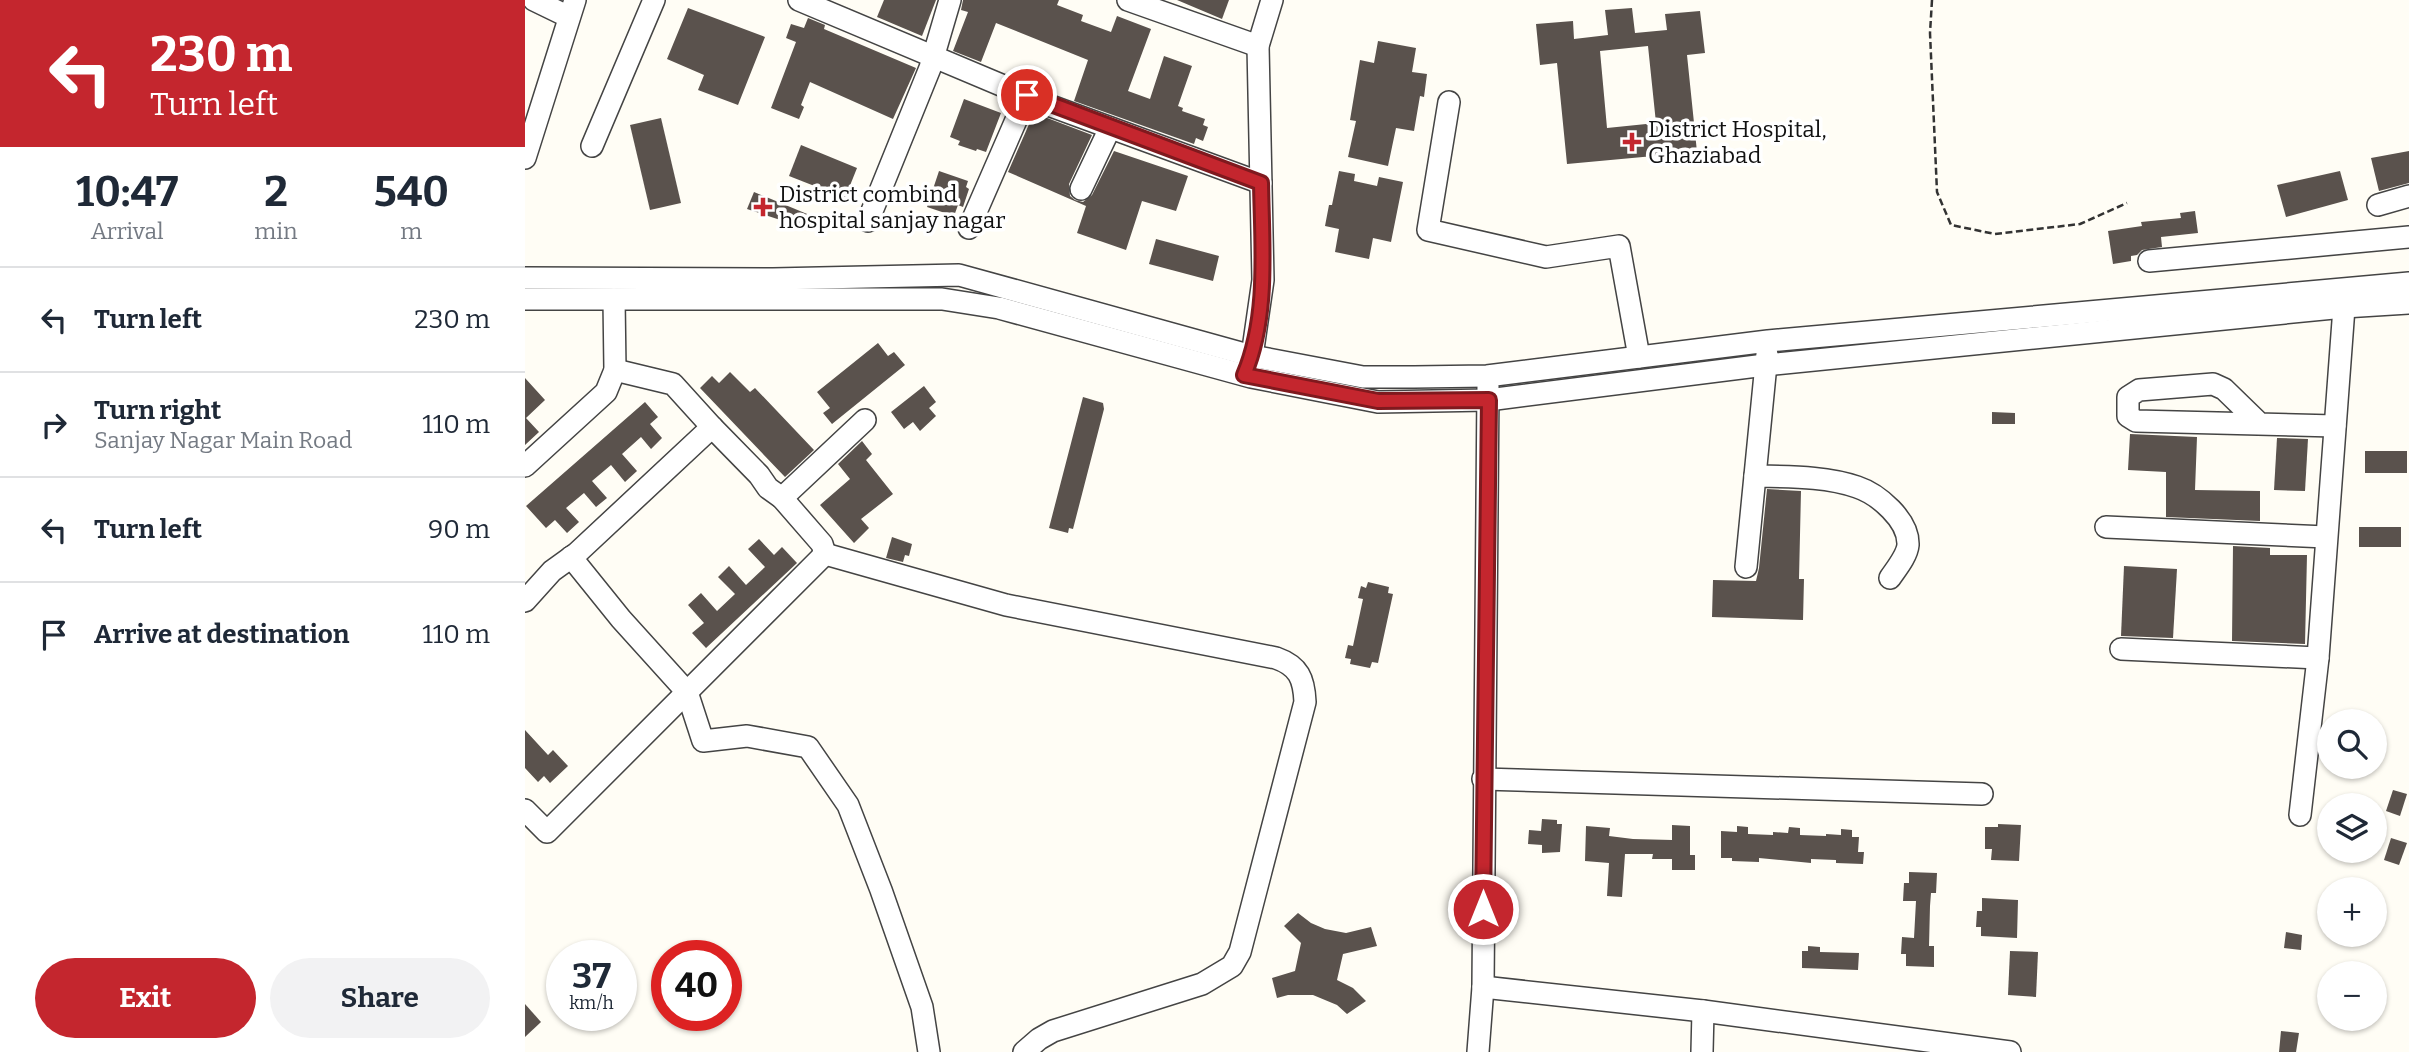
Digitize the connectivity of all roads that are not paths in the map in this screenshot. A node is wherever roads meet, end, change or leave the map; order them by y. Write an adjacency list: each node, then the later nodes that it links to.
1 (534, 0): 7 (street)
2 (654, 0): 13 (street)
3 (799, 0): 9 (street)
4 (950, 0): 9 (street)
5 (1128, 0): 8 (street)
6 (1272, 0): 8 (street)
7 (572, 8): 14 (street)
8 (1258, 46): 15 (street)
9 (933, 56): 10 (street); 19 (street)
10 (1027, 95): 12 (street); 20 (street)
11 (1449, 102): 30 (street)
12 (1111, 128): 15 (street); 16 (street)
13 (592, 146)
14 (525, 158)
15 (1261, 183): 31 (street)
16 (1081, 189)
17 (2409, 196): 18 (street)
18 (2378, 205)
19 (869, 221)
20 (969, 228)
21 (2409, 237): 22 (street)
22 (2149, 261)
23 (525, 278): 31 (street)
24 (2409, 283): 25 (street)
25 (2344, 298): 28 (street); 29 (street); 32 (street); 38 (street)
26 (525, 299): 27 (street)
27 (614, 299): 31 (street); 33 (street)
28 (2409, 303)
29 (1768, 341): 30 (street); 32 (street)
30 (1639, 357): 34 (street)
31 (1248, 365): 34 (street); 35 (street)
32 (1765, 365): 35 (street); 41 (street)
33 (615, 370): 39 (street); 40 (street)
34 (1487, 376): 35 (street)
35 (1489, 400): 53 (street)
36 (865, 420): 42 (street)
37 (2260, 424): 37 (street); 38 (street)
38 (2335, 426): 44 (street)
39 (712, 427): 42 (street); 46 (street)
40 (525, 466)
41 (1755, 475): 47 (street); 48 (street)
42 (782, 498): 45 (street)
43 (2106, 527): 44 (street)
44 (2326, 537): 51 (street)
45 (825, 554): 52 (street); 60 (street)
46 (571, 557): 49 (street); 52 (street)
47 (1746, 567)
48 (1890, 578)
49 (525, 601)
50 (2121, 649): 51 (street)
51 (2318, 658): 56 (street)
52 (687, 692): 55 (street); 59 (street)
53 (1483, 779): 54 (street); 57 (street)
54 (1982, 794)
55 (525, 810)
56 (2300, 814)
57 (1483, 987): 58 (street); 61 (street)
58 (1703, 1011): 62 (street); 63 (street)
59 (929, 1052)
60 (1024, 1052)
61 (1478, 1052)
62 (1702, 1052)
63 (2010, 1052)

